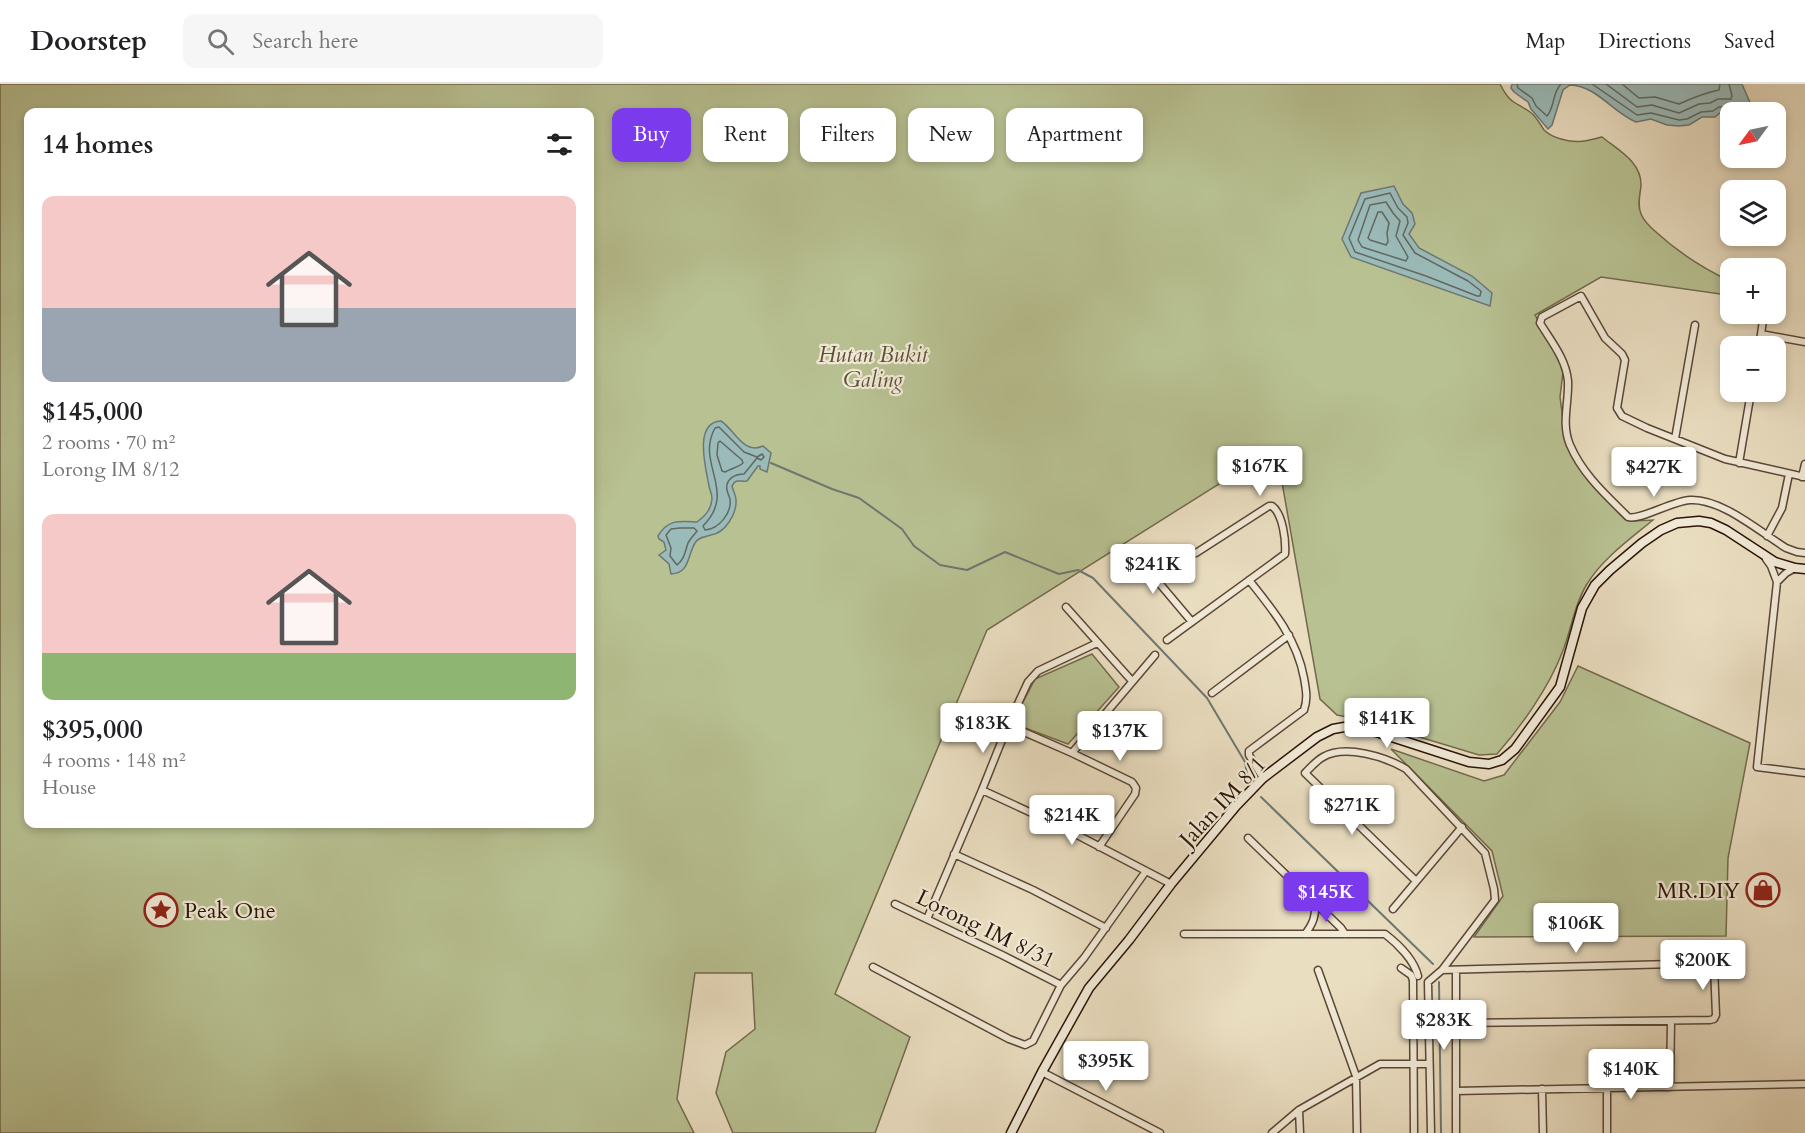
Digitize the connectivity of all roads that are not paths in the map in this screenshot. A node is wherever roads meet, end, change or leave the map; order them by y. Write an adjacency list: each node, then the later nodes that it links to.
1 (1762, 324): 3 (street)
2 (1695, 325): 6 (street)
3 (1761, 334): 4 (street)
4 (1805, 342)
5 (1749, 402): 7 (street)
6 (1675, 439): 7 (street); 11 (street)
7 (1738, 463): 9 (street)
8 (1805, 464): 10 (street)
9 (1789, 474): 10 (street); 11 (street)
10 (1804, 477)
11 (1767, 536): 14 (street)
12 (1133, 552): 21 (street)
13 (1196, 553): 18 (street)
14 (1805, 553)
15 (1761, 554): 16 (street, Jalan IM 8/1); 19 (street); 31 (street, Jalan IM 8/1)
16 (1795, 568): 17 (street, Jalan IM 8/1); 19 (street)
17 (1805, 569)
18 (1249, 580): 21 (street); 22 (street)
19 (1777, 582): 30 (street)
20 (1066, 608): 24 (street)
21 (1192, 622): 23 (street)
22 (1289, 635): 27 (street); 31 (street)
23 (1167, 640)
24 (1098, 643): 26 (street); 28 (street)
25 (1155, 655): 26 (street)
26 (1132, 681): 29 (street)
27 (1212, 693)
28 (1008, 725): 29 (street); 32 (street)
29 (1072, 753): 35 (street)
30 (1805, 773)
31 (1263, 778): 39 (street, Jalan IM 8/1)
32 (982, 790): 35 (street); 36 (street)
33 (1462, 827): 38 (street); 38 (street); 51 (street)
34 (1248, 838): 40 (street)
35 (1099, 847): 37 (street)
36 (954, 854): 43 (street); 44 (street)
37 (1146, 871): 39 (street); 44 (street)
38 (1416, 881): 42 (street)
39 (1171, 884): 60 (street, Jalan IM 8/1)
40 (1316, 903): 46 (street); 47 (street)
41 (895, 904): 43 (street, Lorong IM 8/31)
42 (1392, 909)
43 (927, 919): 55 (street, Lorong IM 8/31)
44 (1106, 928): 55 (street)
45 (1184, 934): 46 (street)
46 (1305, 934): 47 (street)
47 (1345, 934): 53 (street)
48 (873, 967): 55 (street)
49 (1401, 968): 53 (street)
50 (1318, 970): 61 (street)
51 (1442, 970): 52 (street); 54 (street)
52 (1456, 970): 56 (street); 57 (street)
53 (1415, 975): 54 (street); 58 (street)
54 (1428, 982): 59 (street)
55 (1061, 985)
56 (1671, 1021): 57 (street); 63 (street)
57 (1456, 1023): 66 (street)
58 (1414, 1064): 59 (street); 61 (street); 73 (street)
59 (1429, 1064): 74 (street)
60 (1042, 1072): 68 (street, Jalan IM 8/1); 69 (street)
61 (1356, 1077): 67 (street); 72 (street)
62 (1805, 1084): 63 (street)
63 (1670, 1087): 64 (street)
64 (1607, 1088): 65 (street); 77 (street)
65 (1542, 1089): 66 (street); 76 (street)
66 (1456, 1091): 75 (street)
67 (1299, 1110): 70 (street); 71 (street)
68 (1011, 1133)
69 (1160, 1133)
70 (1272, 1133)
71 (1300, 1133)
72 (1357, 1133)
73 (1414, 1133)
74 (1431, 1133)
75 (1456, 1133)
76 (1543, 1133)
77 (1607, 1133)

